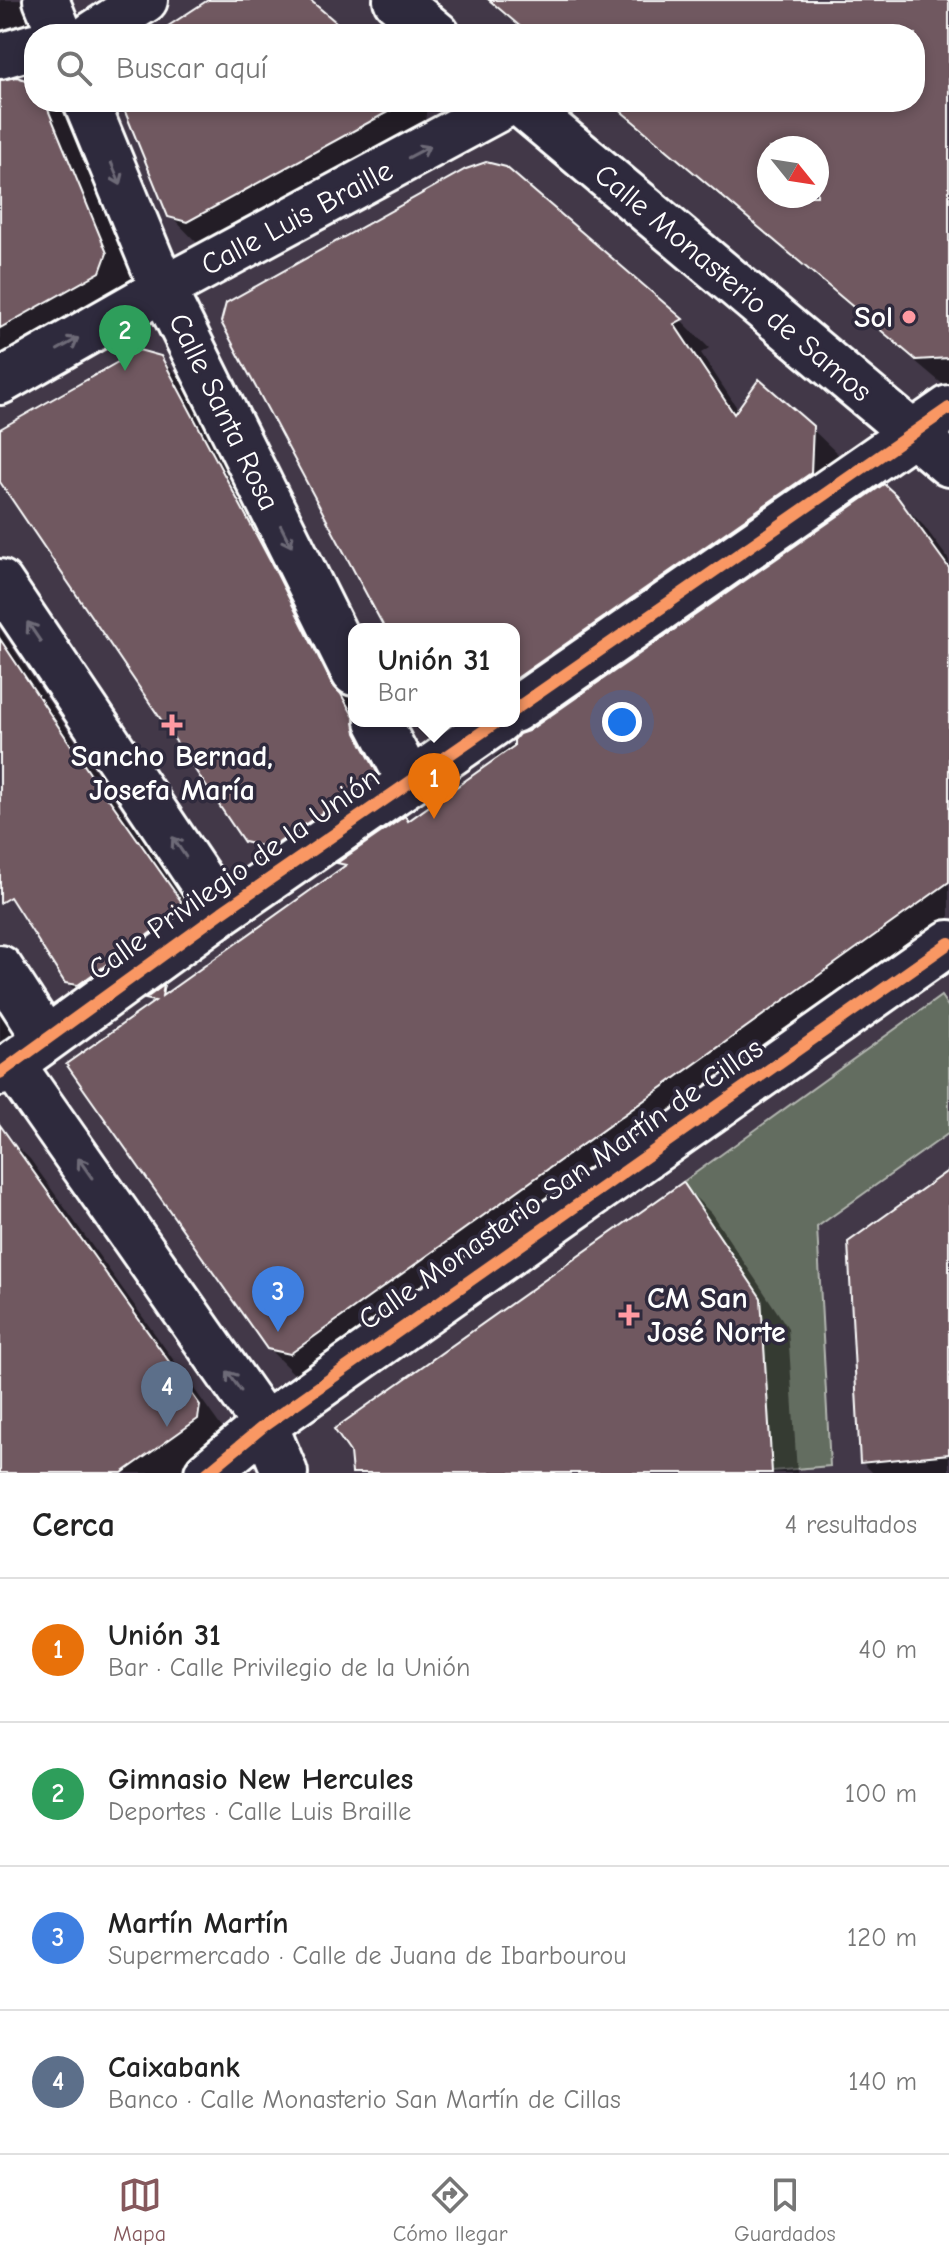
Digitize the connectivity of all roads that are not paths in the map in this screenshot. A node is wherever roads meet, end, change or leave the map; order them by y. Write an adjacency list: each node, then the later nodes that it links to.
1 (46, 0): 4 (street)
2 (145, 0): 5 (street)
3 (396, 0): 6 (street)
4 (56, 24)
5 (108, 24)
6 (425, 24)
7 (24, 49): 8 (street)
8 (0, 56)
9 (90, 112): 12 (street, Calle Santa Rosa, one-way to 12)
10 (492, 112): 12 (street, Calle Luis Braille, one-way to 10)
11 (530, 112): 15 (street, Calle Monasterio de Samos)
12 (163, 289): 13 (street, Calle Luis Braille, one-way to 12); 18 (street, Calle Santa Rosa, one-way to 18)
13 (0, 382)
14 (949, 408): 15 (street)
15 (914, 434): 16 (street, Calle Monasterio de Samos); 19 (street)
16 (949, 464)
17 (0, 582): 23 (street, one-way to 17)
18 (348, 661)
19 (520, 706)
20 (381, 727): 22 (street)
21 (489, 727): 22 (street, Calle Privilegio de la Unión)
22 (410, 782): 23 (street, Calle Privilegio de la Unión)
23 (222, 912): 26 (street, Calle Privilegio de la Unión)
24 (949, 943): 27 (street, Calle Monasterio San Martín de Cillas)
25 (0, 968): 26 (street)
26 (19, 1058): 27 (street, one-way to 26)
27 (265, 1425): 28 (street, Calle Monasterio San Martín de Cillas); 29 (street)
28 (207, 1473)
29 (285, 1473)

